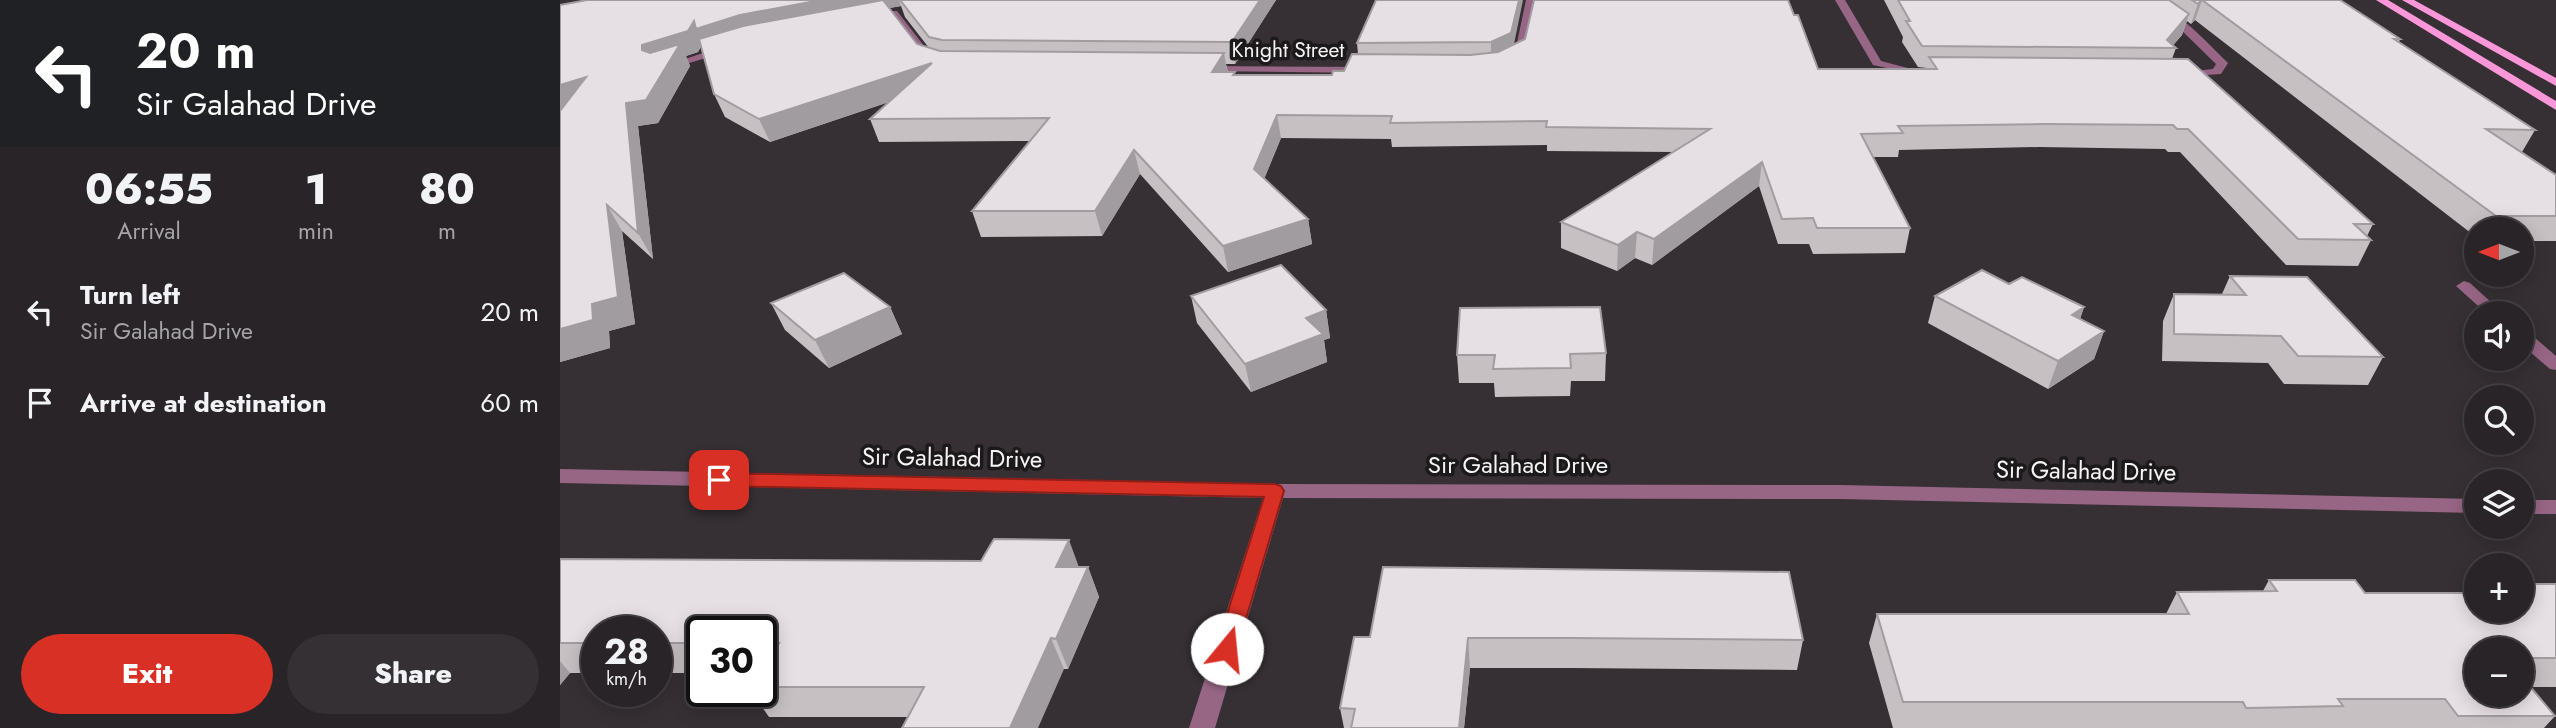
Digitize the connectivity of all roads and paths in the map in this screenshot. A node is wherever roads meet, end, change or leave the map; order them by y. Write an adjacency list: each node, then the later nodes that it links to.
1 (1531, 0): 11 (street)
2 (1840, 0): 15 (street)
3 (2144, 0): 16 (street)
4 (2381, 0): 18 (main road)
5 (2407, 0): 17 (main road)
6 (907, 11): 7 (street)
7 (893, 13): 8 (street); 10 (street)
8 (881, 16)
9 (739, 44): 12 (street)
10 (939, 64)
11 (1504, 66)
12 (660, 69)
13 (1190, 69): 14 (street, Knight Street)
14 (1378, 70)
15 (1934, 73)
16 (2175, 75)
17 (2556, 83)
18 (2556, 106)
19 (2465, 287): 20 (street)
20 (2481, 301)
21 (2534, 346): 22 (street)
22 (2556, 365)
23 (560, 476): 24 (street, Sir Galahad Drive)
24 (1275, 491): 25 (street, Sir Galahad Drive); 28 (street)
25 (2464, 506)
26 (2534, 507): 27 (street)
27 (2556, 508)
28 (1202, 728)

